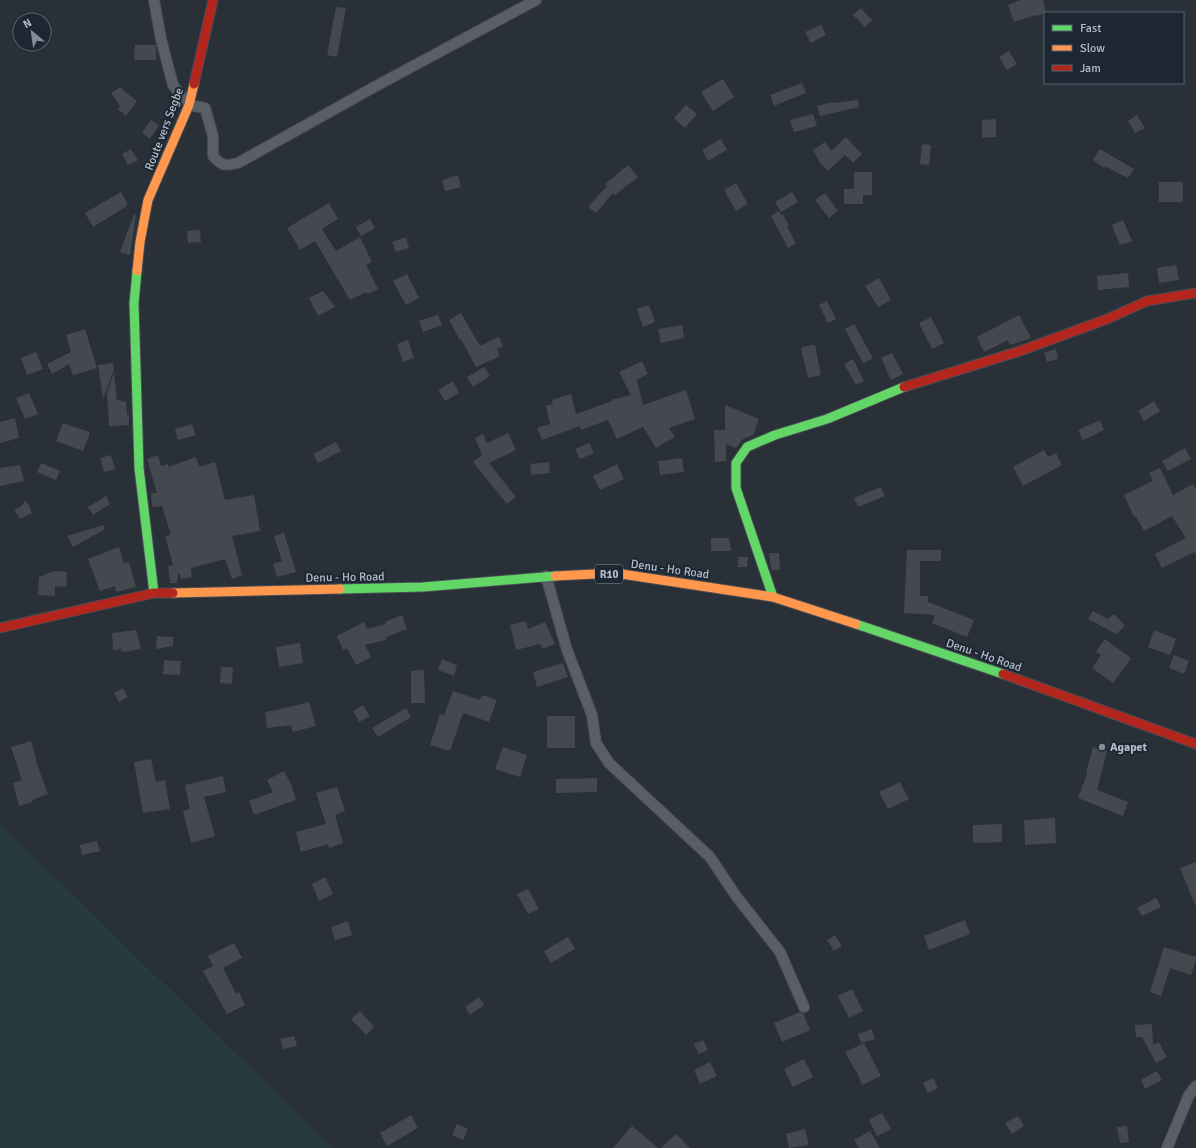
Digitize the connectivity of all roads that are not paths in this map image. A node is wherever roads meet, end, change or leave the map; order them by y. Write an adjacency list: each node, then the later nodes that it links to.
1 (154, 0): 4 (street)
2 (213, 0): 4 (main road, Route vers Segbe)
3 (536, 0): 4 (street)
4 (188, 105): 7 (main road, Route vers Segbe)
5 (1196, 292): 8 (main road)
6 (546, 576): 7 (main road, Denu - Ho Road / R10); 8 (main road, Denu - Ho Road / R10); 11 (street)
7 (154, 593): 9 (main road, Denu - Ho Road / R10)
8 (773, 597): 10 (main road, Denu - Ho Road / R10)
9 (0, 628)
10 (1196, 744)
11 (804, 1007)
12 (1196, 1086): 13 (street)
13 (1167, 1148)

